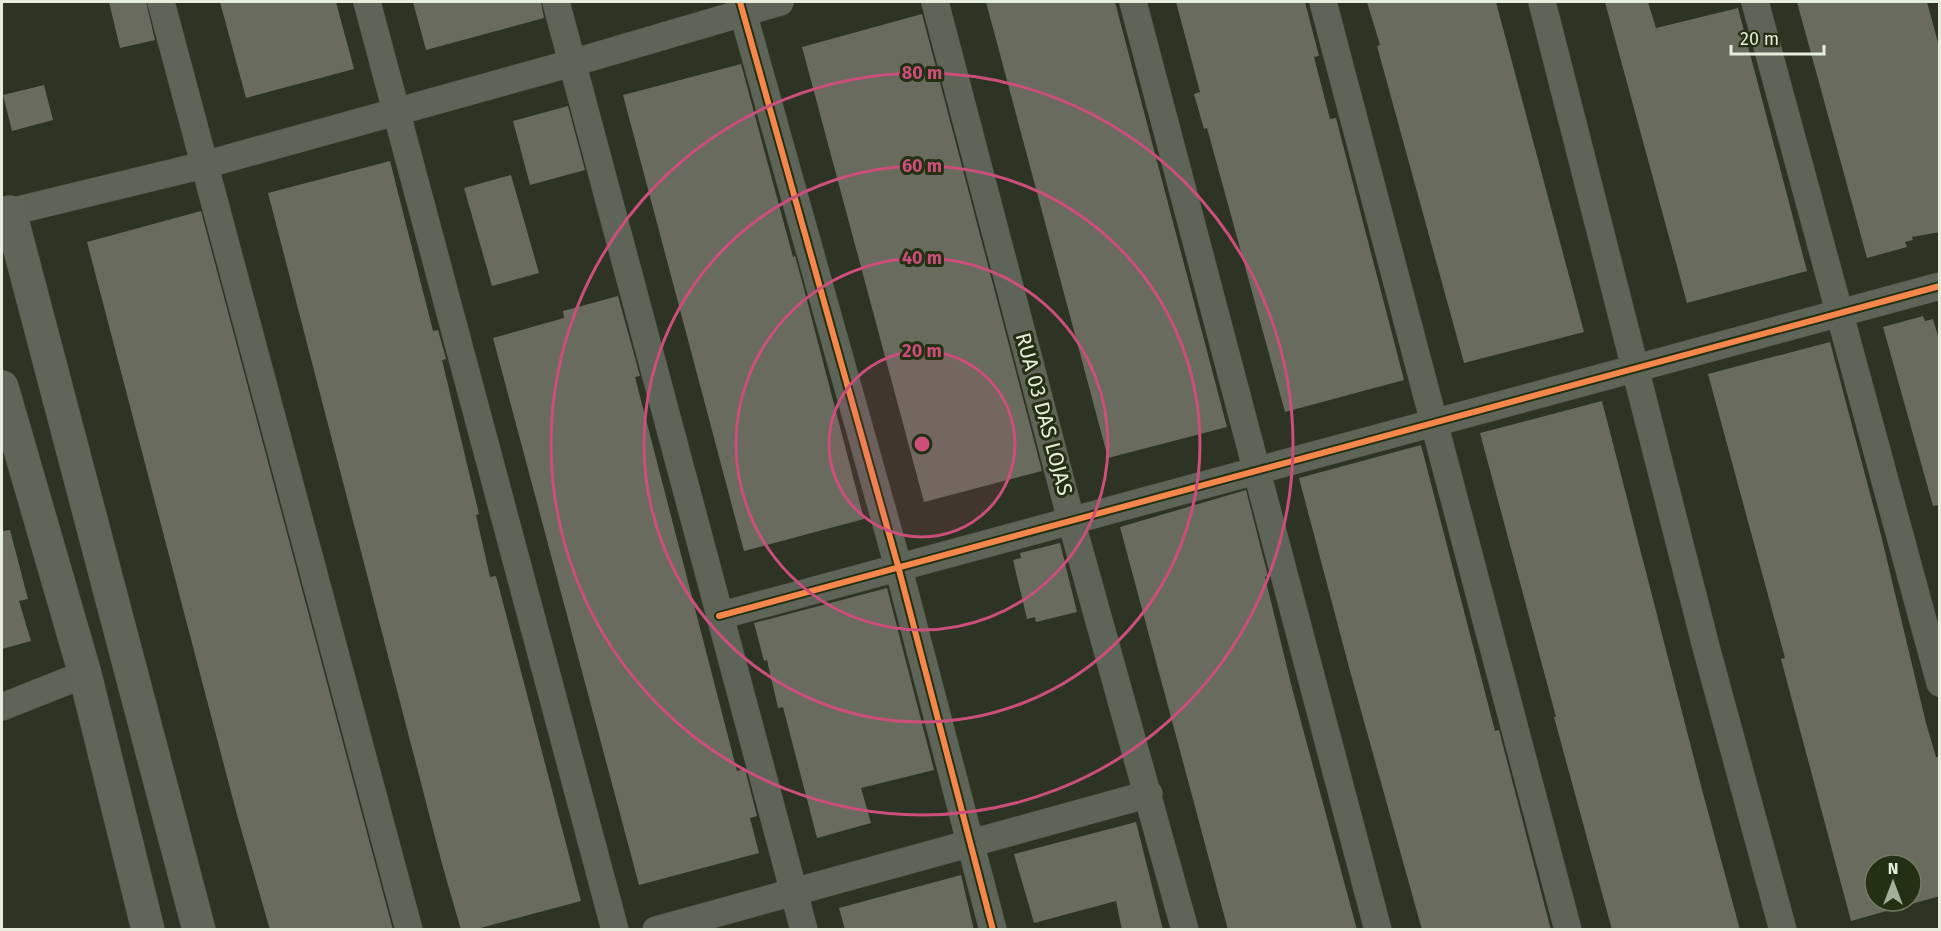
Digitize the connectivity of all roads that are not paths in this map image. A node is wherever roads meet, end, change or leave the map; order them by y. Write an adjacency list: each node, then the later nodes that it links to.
1 (161, 2): 13 (street)
2 (367, 2): 12 (street)
3 (556, 2): 11 (street)
4 (780, 2): 10 (street)
5 (935, 2): 21 (street, RUA 03 DAS LOJAS)
6 (1132, 2): 20 (street)
7 (1323, 2): 19 (street)
8 (1542, 2): 17 (street)
9 (1755, 2): 16 (street)
10 (742, 7): 11 (street); 22 (street)
11 (572, 63): 12 (street); 23 (street)
12 (398, 111): 13 (street); 33 (street)
13 (204, 165): 14 (street); 32 (street)
14 (6, 213): 31 (street)
15 (1940, 286): 16 (street)
16 (1840, 313): 17 (street); 25 (street)
17 (1635, 368): 19 (street); 40 (street)
18 (2, 387): 24 (street)
19 (1435, 422): 20 (street); 39 (street)
20 (1259, 469): 21 (street); 38 (street)
21 (1071, 519): 22 (street); 27 (street, RUA 03 DAS LOJAS)
22 (898, 566): 23 (street); 28 (street)
23 (719, 616): 29 (street)
24 (85, 674): 26 (street); 30 (street)
25 (1940, 683)
26 (2, 707)
27 (1149, 794): 28 (street); 37 (street, RUA 03 DAS LOJAS)
28 (970, 842): 29 (street); 36 (street)
29 (794, 890): 34 (street); 35 (street)
30 (148, 930)
31 (199, 930)
32 (409, 930)
33 (615, 930)
34 (656, 930)
35 (804, 930)
36 (993, 930)
37 (1185, 930)
38 (1378, 930)
39 (1568, 930)
40 (1783, 930)

